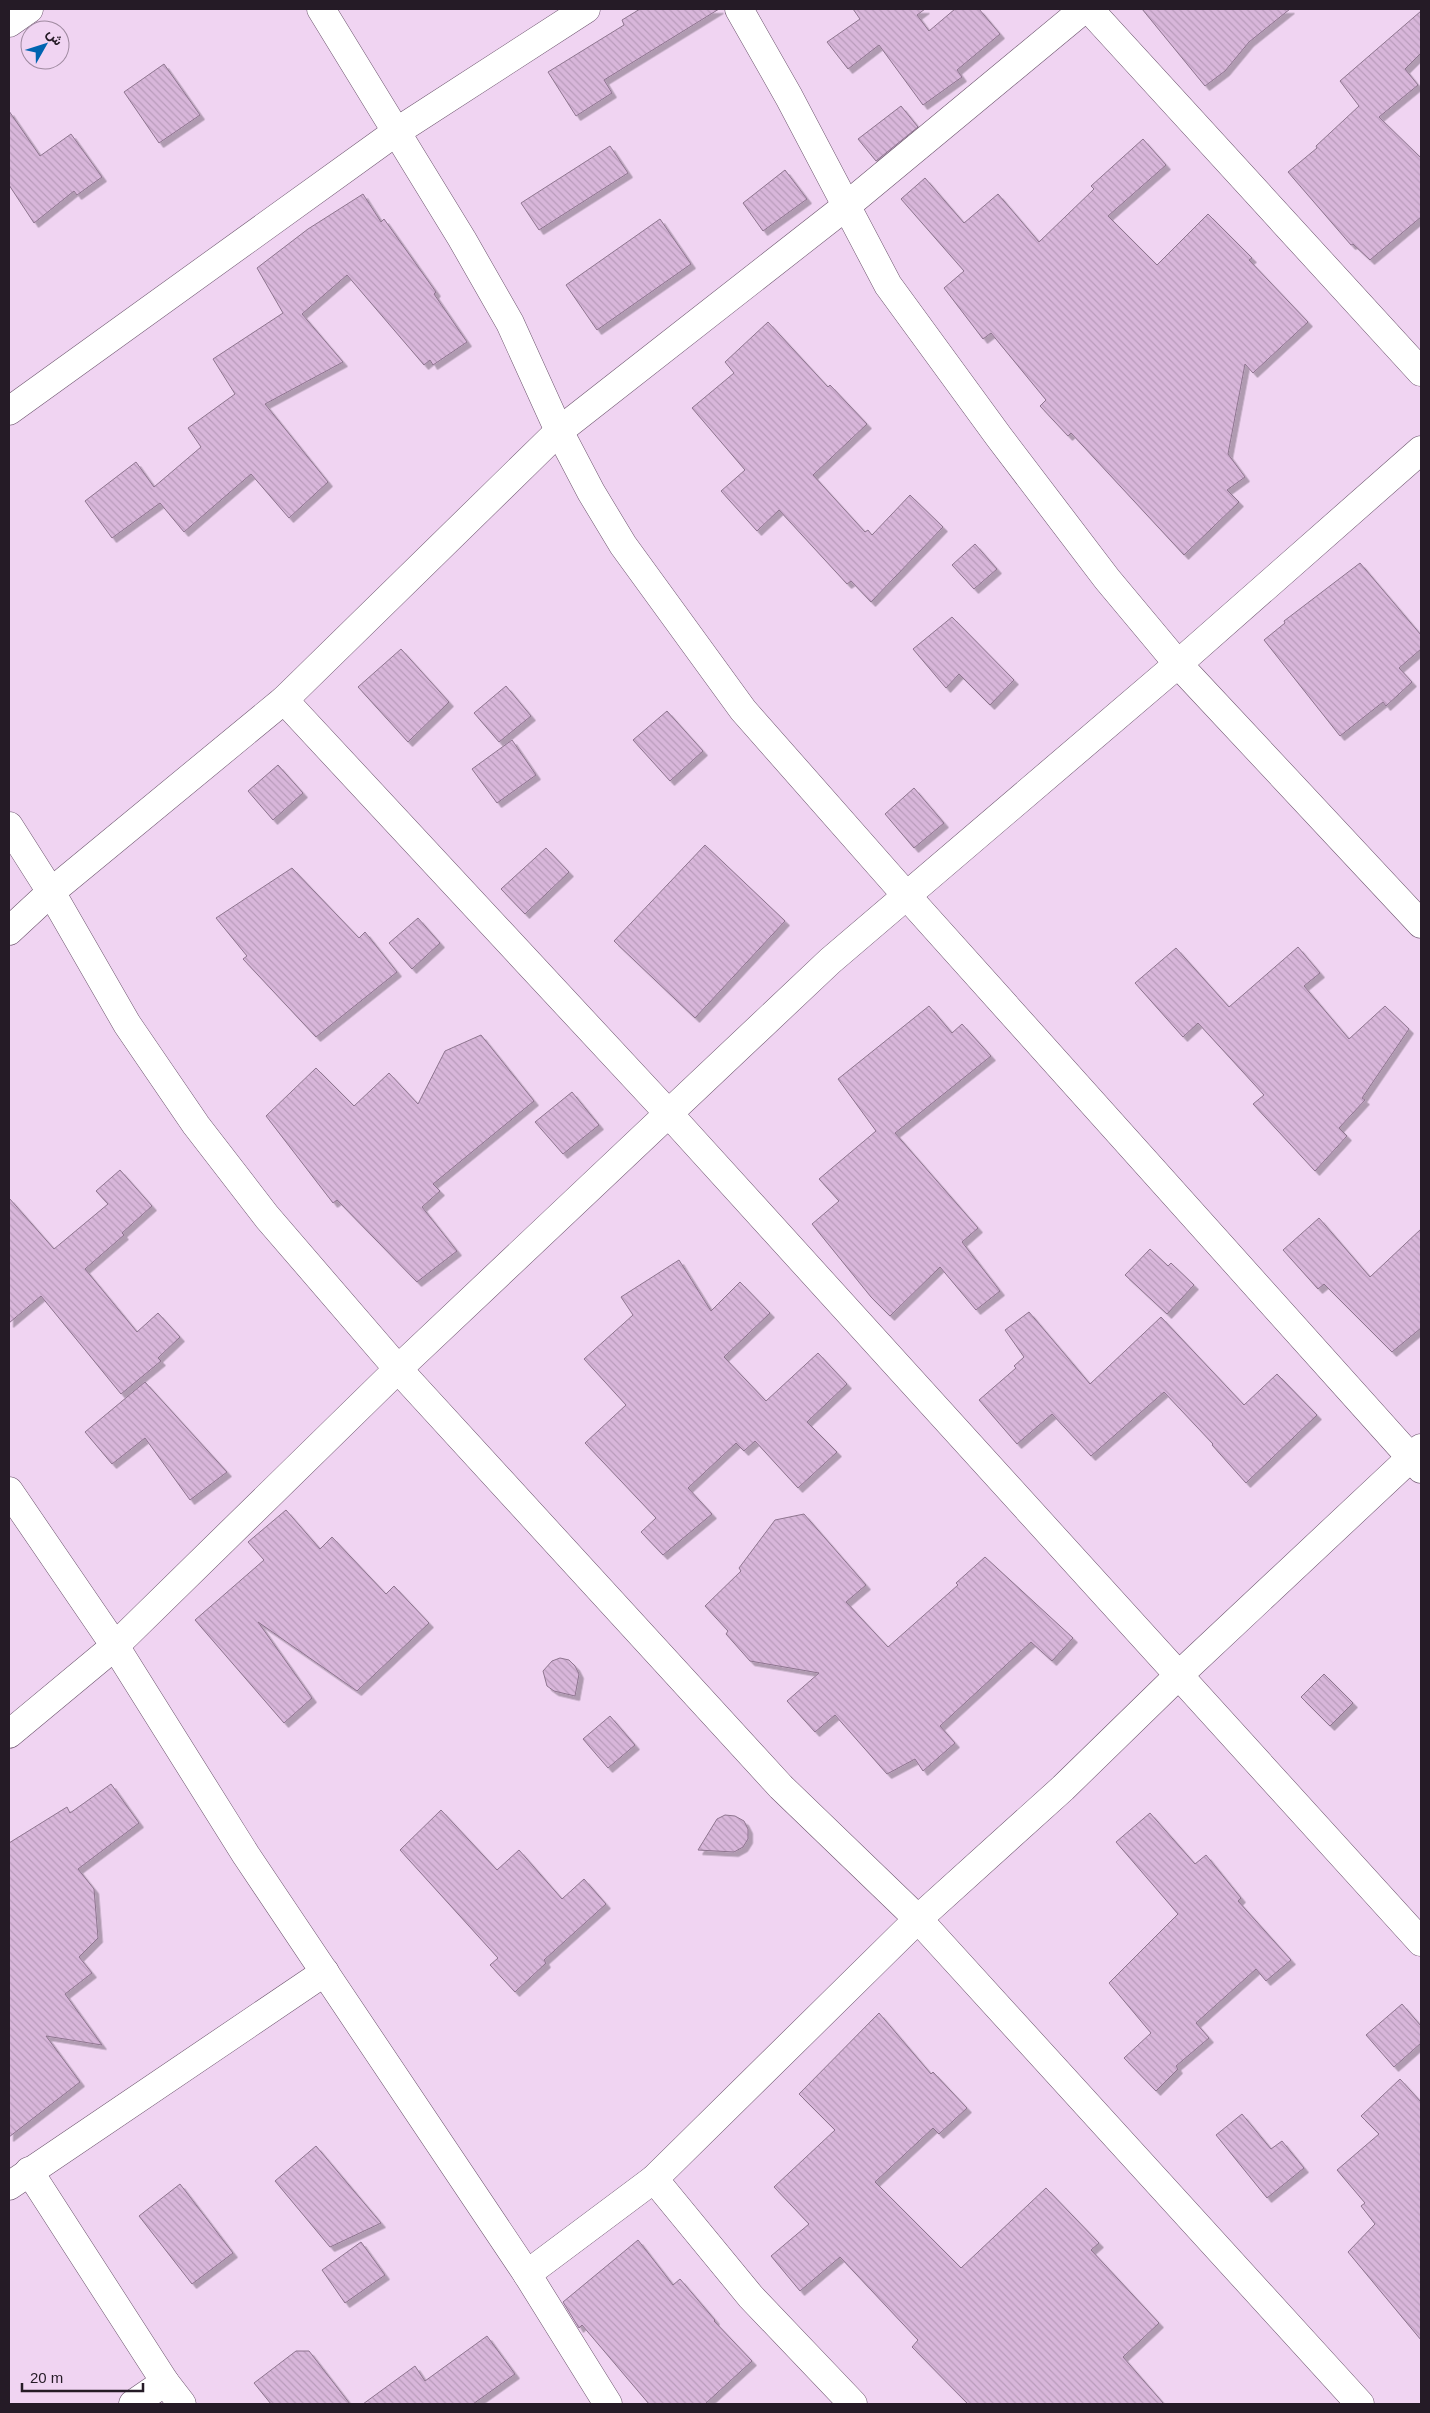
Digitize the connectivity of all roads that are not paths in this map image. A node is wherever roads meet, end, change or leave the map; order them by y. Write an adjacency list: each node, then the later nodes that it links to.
1 (30, 9): 7 (street)
2 (321, 9): 8 (street)
3 (586, 9): 8 (street)
4 (739, 9): 9 (street)
5 (1084, 9): 9 (street)
6 (1089, 9): 10 (street)
7 (9, 23)
8 (396, 132): 11 (street); 12 (street)
9 (845, 207): 12 (street); 14 (street)
10 (1421, 372)
11 (9, 410)
12 (559, 431): 15 (street); 18 (street)
13 (1421, 450): 14 (street)
14 (1178, 664): 18 (street); 19 (street)
15 (284, 700): 17 (street); 21 (street)
16 (9, 826): 17 (street)
17 (52, 892): 20 (street); 22 (street)
18 (906, 895): 21 (street); 23 (street)
19 (1421, 924)
20 (9, 931)
21 (669, 1114): 22 (street); 26 (street)
22 (398, 1369): 25 (street); 28 (street)
23 (1418, 1459): 26 (street)
24 (9, 1491): 25 (street)
25 (115, 1646): 27 (street); 30 (street)
26 (1180, 1674): 28 (street); 29 (street)
27 (9, 1734)
28 (918, 1919): 32 (street); 39 (street)
29 (1421, 1942)
30 (325, 1972): 31 (street); 33 (street)
31 (19, 2178): 34 (street)
32 (654, 2179): 33 (street); 38 (street)
33 (527, 2274): 37 (street)
34 (165, 2382): 35 (street); 36 (street)
35 (133, 2404)
36 (182, 2404)
37 (608, 2404)
38 (854, 2404)
39 (1360, 2404)

